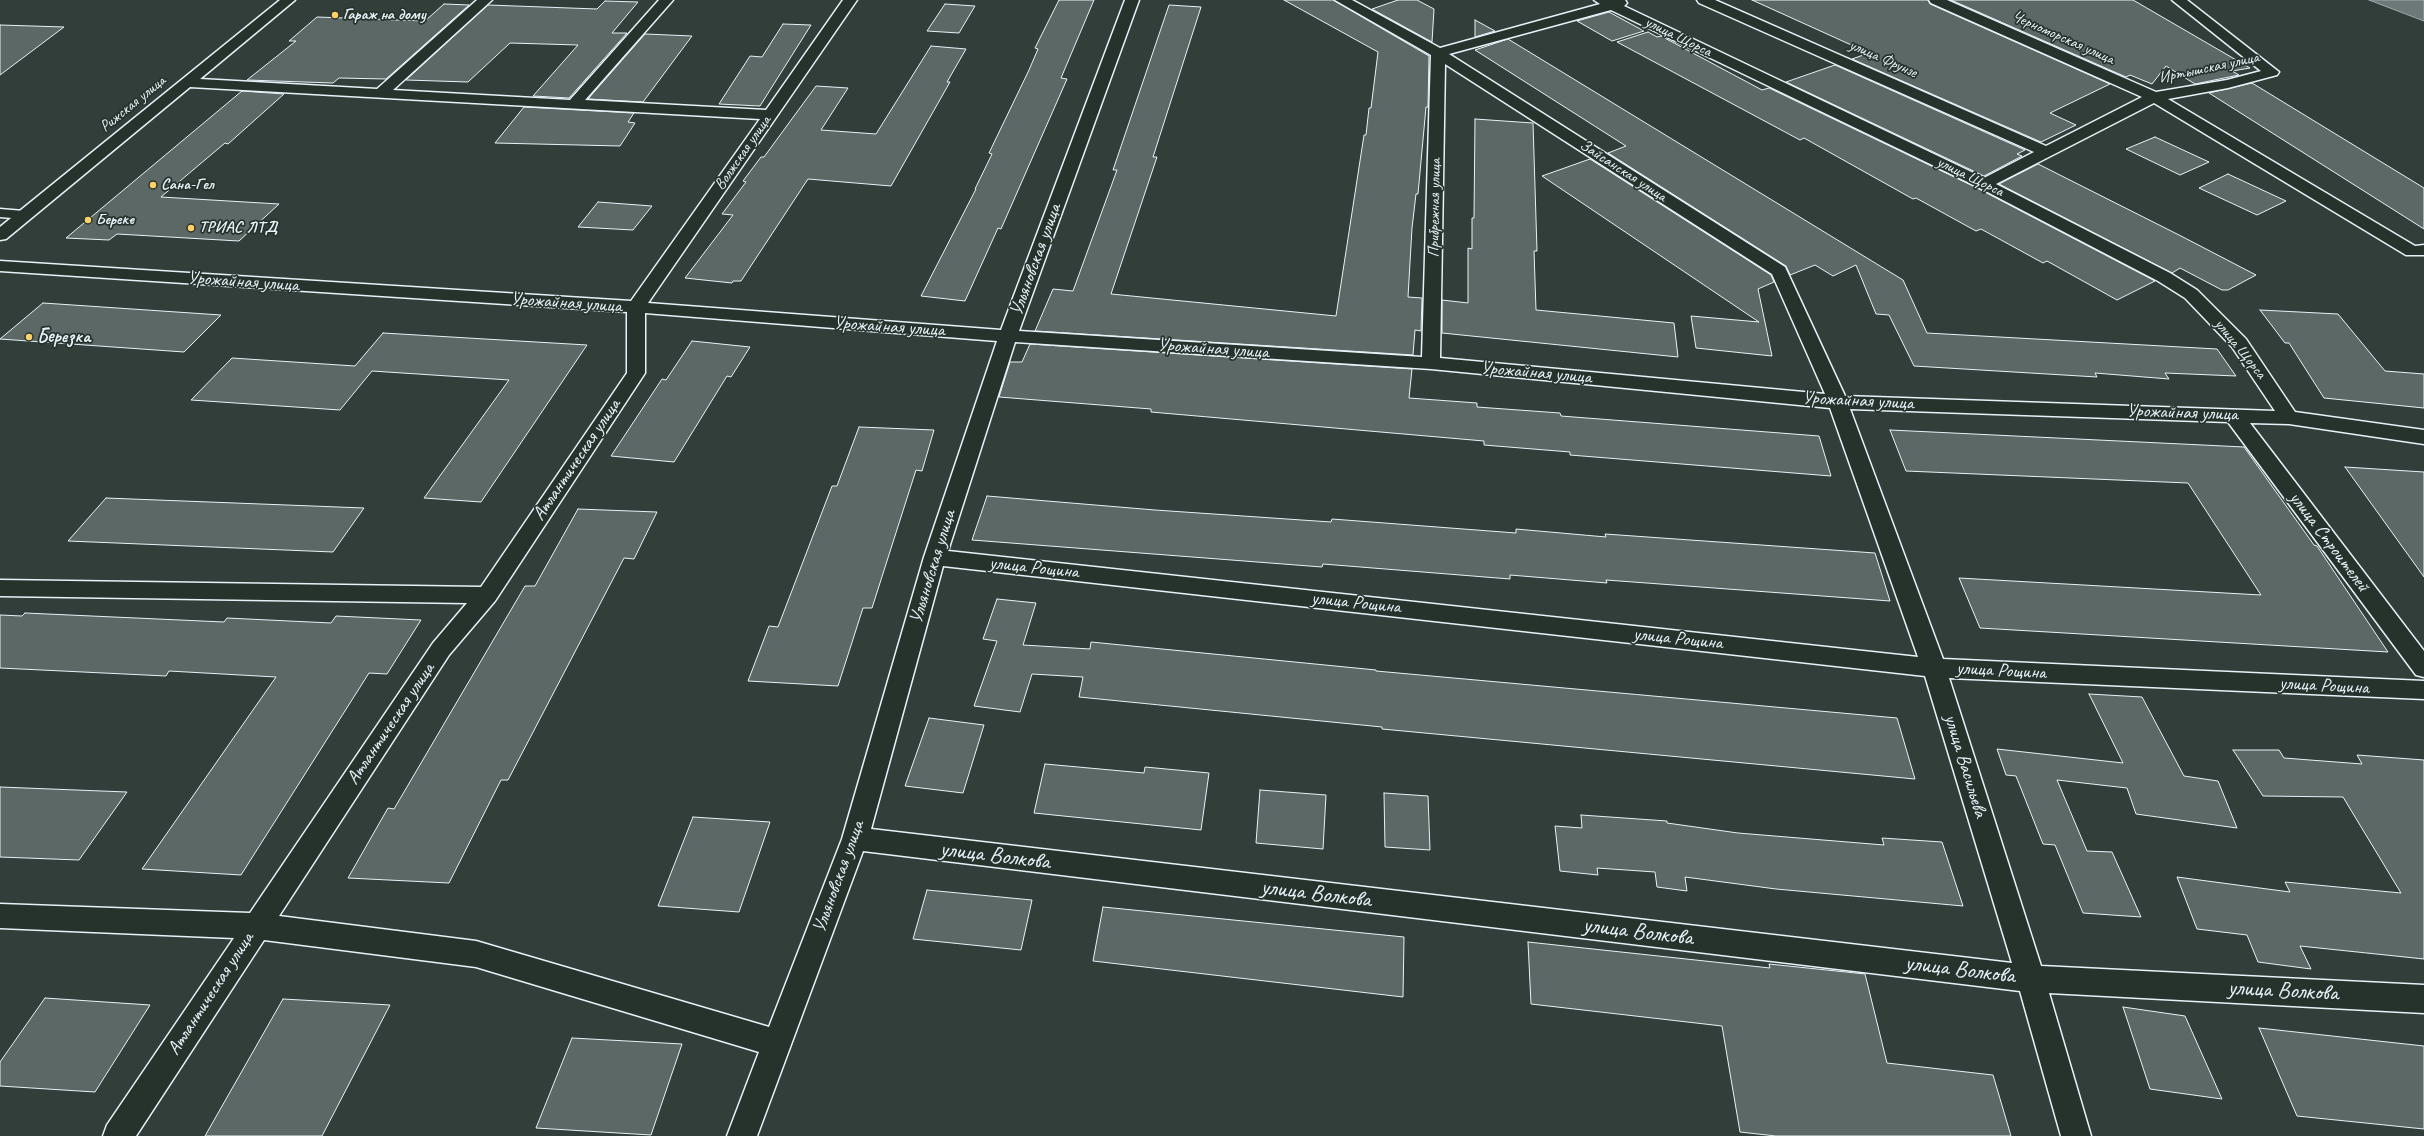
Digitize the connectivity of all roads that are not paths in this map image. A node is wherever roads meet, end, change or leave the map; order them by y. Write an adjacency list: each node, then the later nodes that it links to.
1 (288, 0): 13 (street, Рижская улица)
2 (485, 0): 14 (street)
3 (666, 0): 16 (street)
4 (850, 0): 17 (street, Волжская улица)
5 (1132, 0): 26 (street, Ульяновская улица)
6 (1342, 0): 12 (street, Зайсанская улица)
7 (1630, 0): 11 (street)
8 (1704, 0): 18 (street, улица Фрунзе)
9 (1936, 0): 15 (street, Черноморская улица)
10 (2179, 0): 15 (street, Иртышская улица)
11 (1607, 3): 12 (street); 19 (street, улица Щорса)
12 (1438, 53): 27 (street, Прибрежная улица); 28 (street, Зайсанская улица)
13 (188, 83): 14 (street); 21 (street, Рижская улица)
14 (381, 94): 16 (street)
15 (2154, 97): 18 (street); 23 (street, Черноморская улица)
16 (574, 104): 17 (street)
17 (770, 115): 25 (street, Волжская улица)
18 (2047, 152): 19 (street)
19 (1984, 184): 30 (street, улица Щорса)
20 (0, 213): 21 (lane)
21 (24, 215): 22 (street, Рижская улица)
22 (0, 235)
23 (2424, 250)
24 (0, 266): 25 (street, Урожайная улица)
25 (636, 307): 26 (street, Урожайная улица); 34 (street, Атлантическая улица)
26 (1008, 336): 27 (street, Урожайная улица); 32 (street, Ульяновская улица)
27 (1431, 363): 28 (street, Урожайная улица)
28 (1838, 402): 29 (street, Урожайная улица); 35 (street, улица Васильева)
29 (2233, 415): 30 (street, Урожайная улица); 36 (street, улица Строителей)
30 (2289, 418): 31 (street, Урожайная улица)
31 (2424, 437)
32 (935, 556): 35 (street, улица Рощина); 38 (street, Ульяновская улица)
33 (0, 588): 34 (street)
34 (487, 595): 40 (street, Атлантическая улица)
35 (1934, 668): 37 (street, улица Рощина); 41 (street, улица Васильева)
36 (2424, 668)
37 (2424, 690)
38 (855, 839): 41 (street, улица Волкова); 43 (street, Ульяновская улица)
39 (0, 916): 40 (street)
40 (256, 926): 43 (street); 44 (street, Атлантическая улица)
41 (2031, 979): 42 (street, улица Волкова); 46 (street, улица Васильева)
42 (2424, 998)
43 (776, 1043): 45 (street, Ульяновская улица)
44 (118, 1136)
45 (742, 1136)
46 (2076, 1136)

